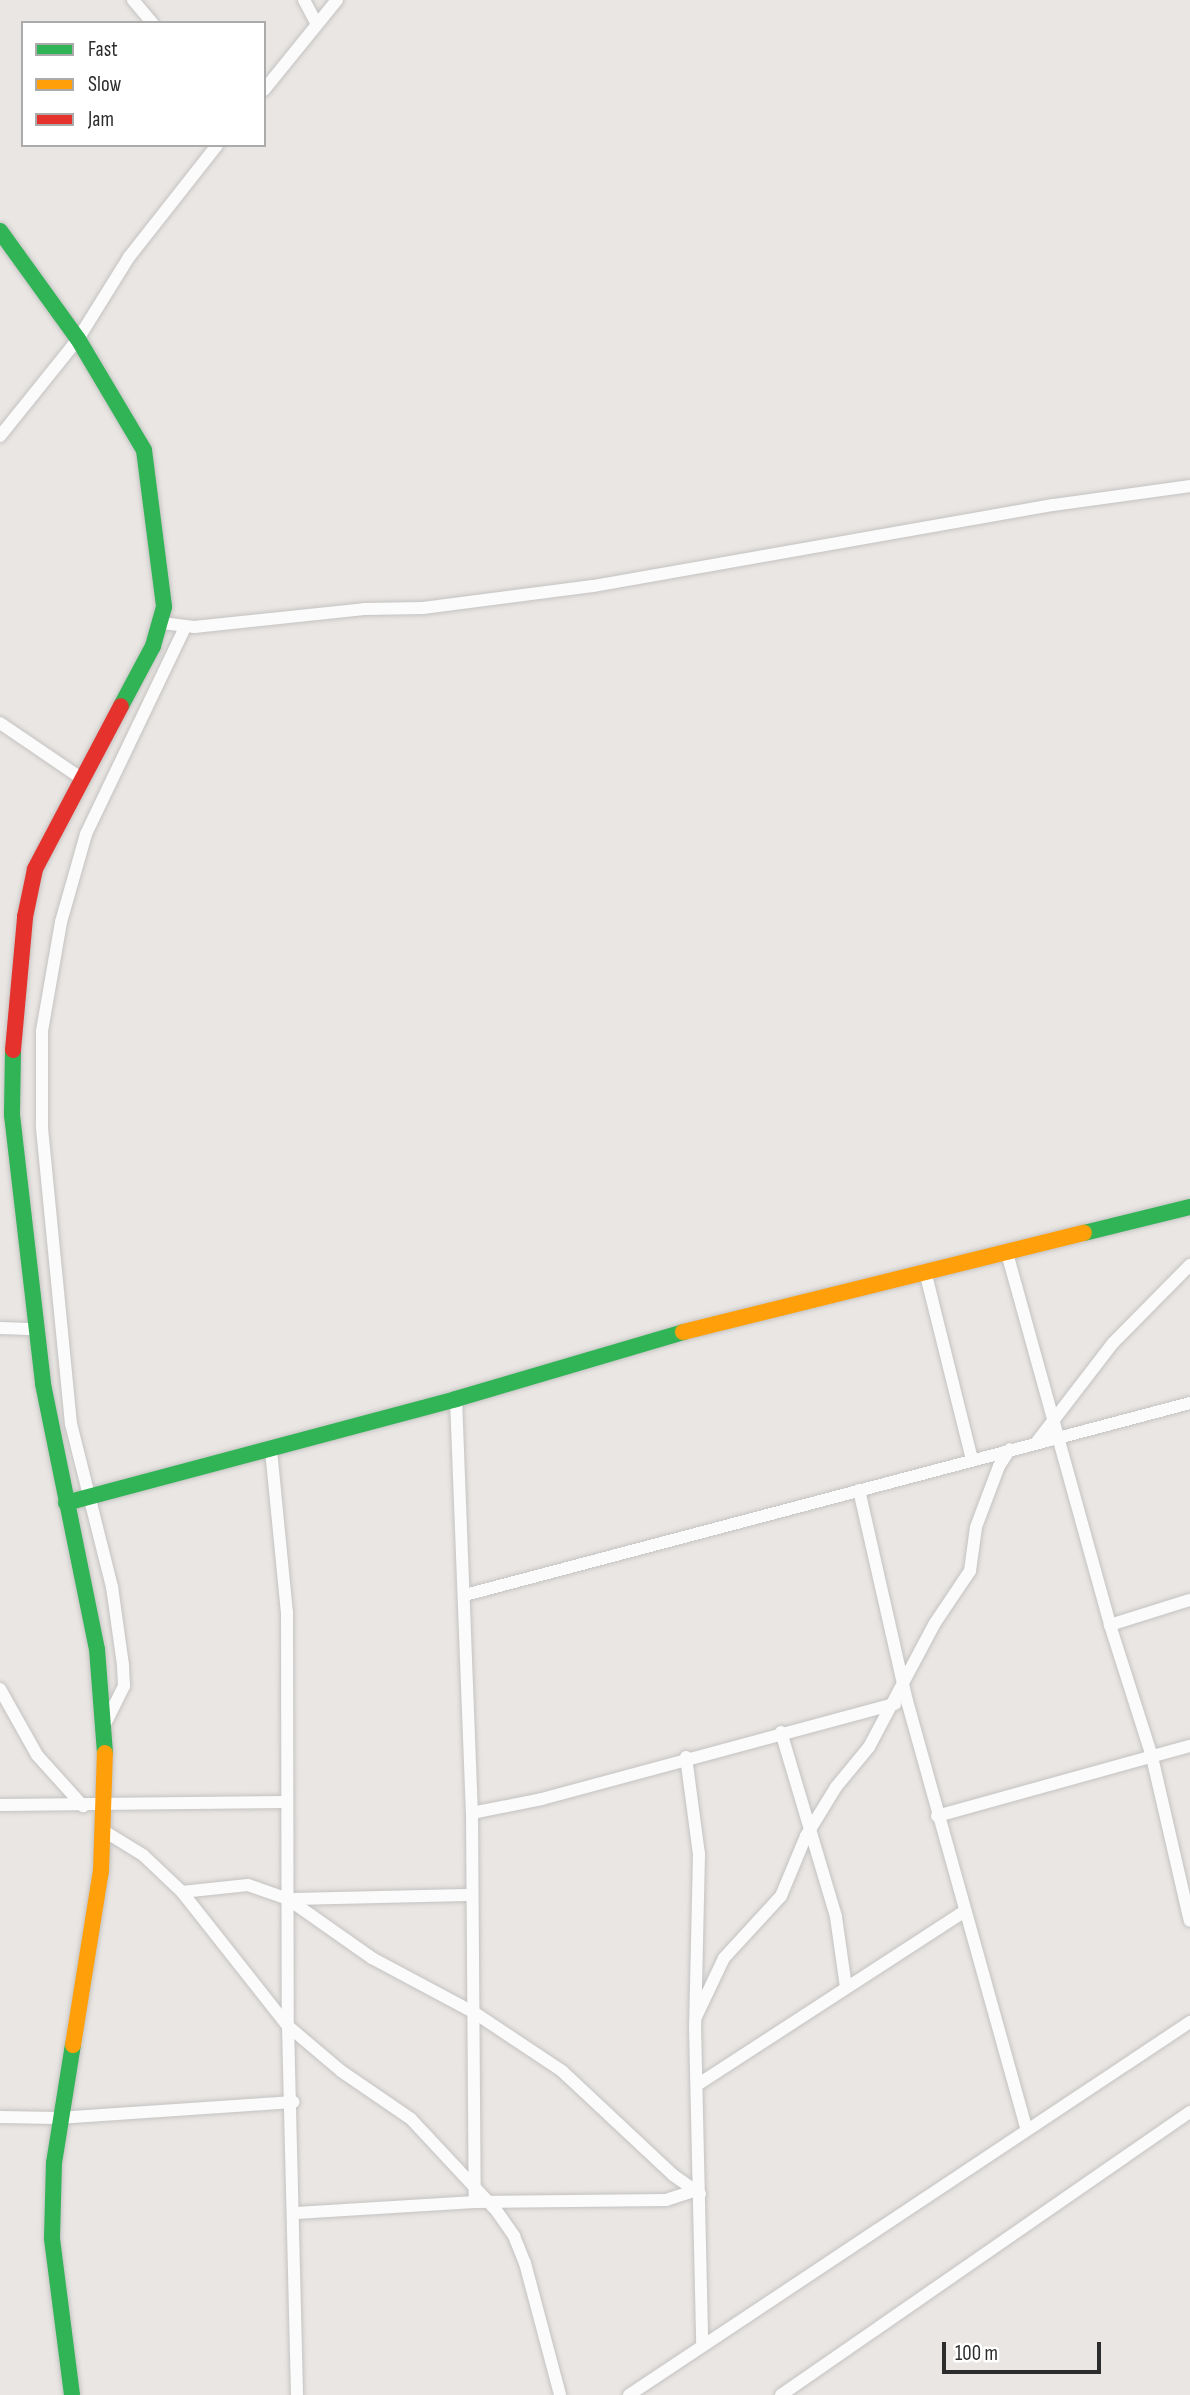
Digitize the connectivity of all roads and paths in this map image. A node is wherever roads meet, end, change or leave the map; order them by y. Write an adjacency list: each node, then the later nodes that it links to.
1 (133, 0): 4 (street)
2 (304, 0): 5 (street)
3 (337, 0): 5 (street)
4 (150, 21)
5 (317, 24): 6 (street)
6 (266, 88)
7 (215, 147): 9 (street)
8 (0, 231): 9 (street)
9 (78, 339): 10 (street); 12 (street)
10 (0, 436)
11 (1190, 486): 13 (street)
12 (162, 624): 13 (street); 15 (street)
13 (185, 627): 31 (street)
14 (0, 723): 15 (street)
15 (81, 778): 21 (street)
16 (1190, 1207): 17 (street)
17 (1007, 1254): 19 (street); 24 (street)
18 (1190, 1265): 24 (street)
19 (926, 1275): 22 (street); 29 (street)
20 (0, 1328): 21 (street)
21 (36, 1329): 32 (street)
22 (456, 1399): 28 (street); 33 (street)
23 (1190, 1404): 25 (street)
24 (1053, 1419): 25 (street); 26 (street)
25 (1060, 1436): 26 (street); 35 (street)
26 (1036, 1443): 27 (street)
27 (1010, 1449): 29 (street); 36 (street)
28 (271, 1450): 31 (street); 45 (street)
29 (972, 1460): 30 (street)
30 (859, 1490): 33 (street); 36 (street)
31 (87, 1498): 32 (street); 40 (street)
32 (66, 1503): 40 (street)
33 (465, 1595): 49 (street)
34 (1190, 1600): 35 (street)
35 (1110, 1625): 44 (street)
36 (903, 1684): 38 (street); 39 (street)
37 (0, 1689): 48 (street)
38 (907, 1701): 39 (street); 50 (street)
39 (891, 1705): 41 (street); 51 (street)
40 (104, 1727): 47 (street)
41 (781, 1731): 43 (street); 51 (street)
42 (1190, 1746): 44 (street)
43 (686, 1757): 49 (street); 60 (street)
44 (1152, 1757): 50 (street); 57 (street)
45 (285, 1802): 47 (street); 55 (street)
46 (0, 1805): 48 (street)
47 (106, 1805): 48 (street); 52 (street)
48 (83, 1806)
49 (472, 1813): 54 (street)
50 (937, 1816): 56 (street)
51 (811, 1827): 58 (street); 60 (street)
52 (104, 1831): 53 (street); 67 (street)
53 (182, 1892): 55 (street); 62 (street)
54 (471, 1895): 55 (street); 59 (street)
55 (288, 1899): 59 (street); 62 (street)
56 (963, 1912): 58 (street); 68 (street)
57 (1190, 1921)
58 (846, 1987): 63 (street)
59 (475, 2013): 69 (street); 70 (street)
60 (695, 2017): 63 (street)
61 (1190, 2022): 68 (street)
62 (288, 2026): 64 (street); 69 (street)
63 (696, 2085): 70 (street)
64 (293, 2102): 67 (street); 73 (street)
65 (1190, 2112): 79 (street)
66 (0, 2117): 67 (street)
67 (58, 2118): 75 (street)
68 (1027, 2130): 74 (street)
69 (475, 2188): 71 (street); 72 (street)
70 (697, 2193): 72 (street); 74 (street)
71 (475, 2202): 72 (street); 73 (street)
72 (490, 2203): 77 (street)
73 (296, 2213): 76 (street)
74 (702, 2346): 78 (street)
75 (72, 2395)
76 (298, 2395)
77 (560, 2395)
78 (629, 2395)
79 (782, 2395)

